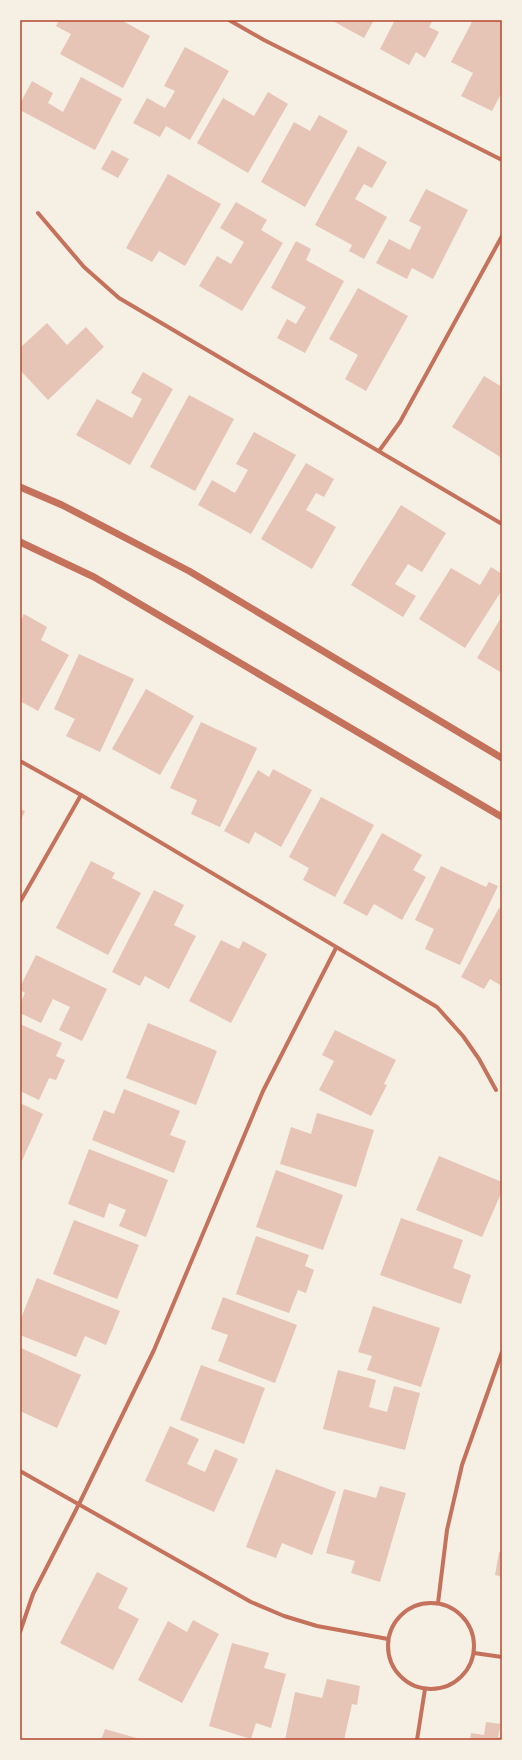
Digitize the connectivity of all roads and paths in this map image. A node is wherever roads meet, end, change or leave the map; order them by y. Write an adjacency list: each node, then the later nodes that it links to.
1 (230, 20): 2 (street)
2 (502, 160)
3 (38, 213): 5 (street)
4 (502, 236): 5 (street)
5 (379, 451): 7 (street)
6 (20, 487): 9 (street)
7 (502, 524)
8 (20, 542): 12 (street)
9 (502, 758)
10 (20, 761): 11 (street)
11 (82, 795): 13 (street); 14 (street)
12 (502, 817)
13 (20, 902)
14 (336, 948): 15 (street); 18 (street)
15 (496, 1090)
16 (502, 1352): 19 (street)
17 (20, 1471): 18 (street)
18 (79, 1504): 20 (street); 21 (street)
19 (438, 1603): 21 (street); 22 (street)
20 (20, 1632)
21 (388, 1639): 24 (street)
22 (474, 1653): 23 (street); 24 (street)
23 (502, 1657)
24 (425, 1689): 25 (street)
25 (417, 1740)

